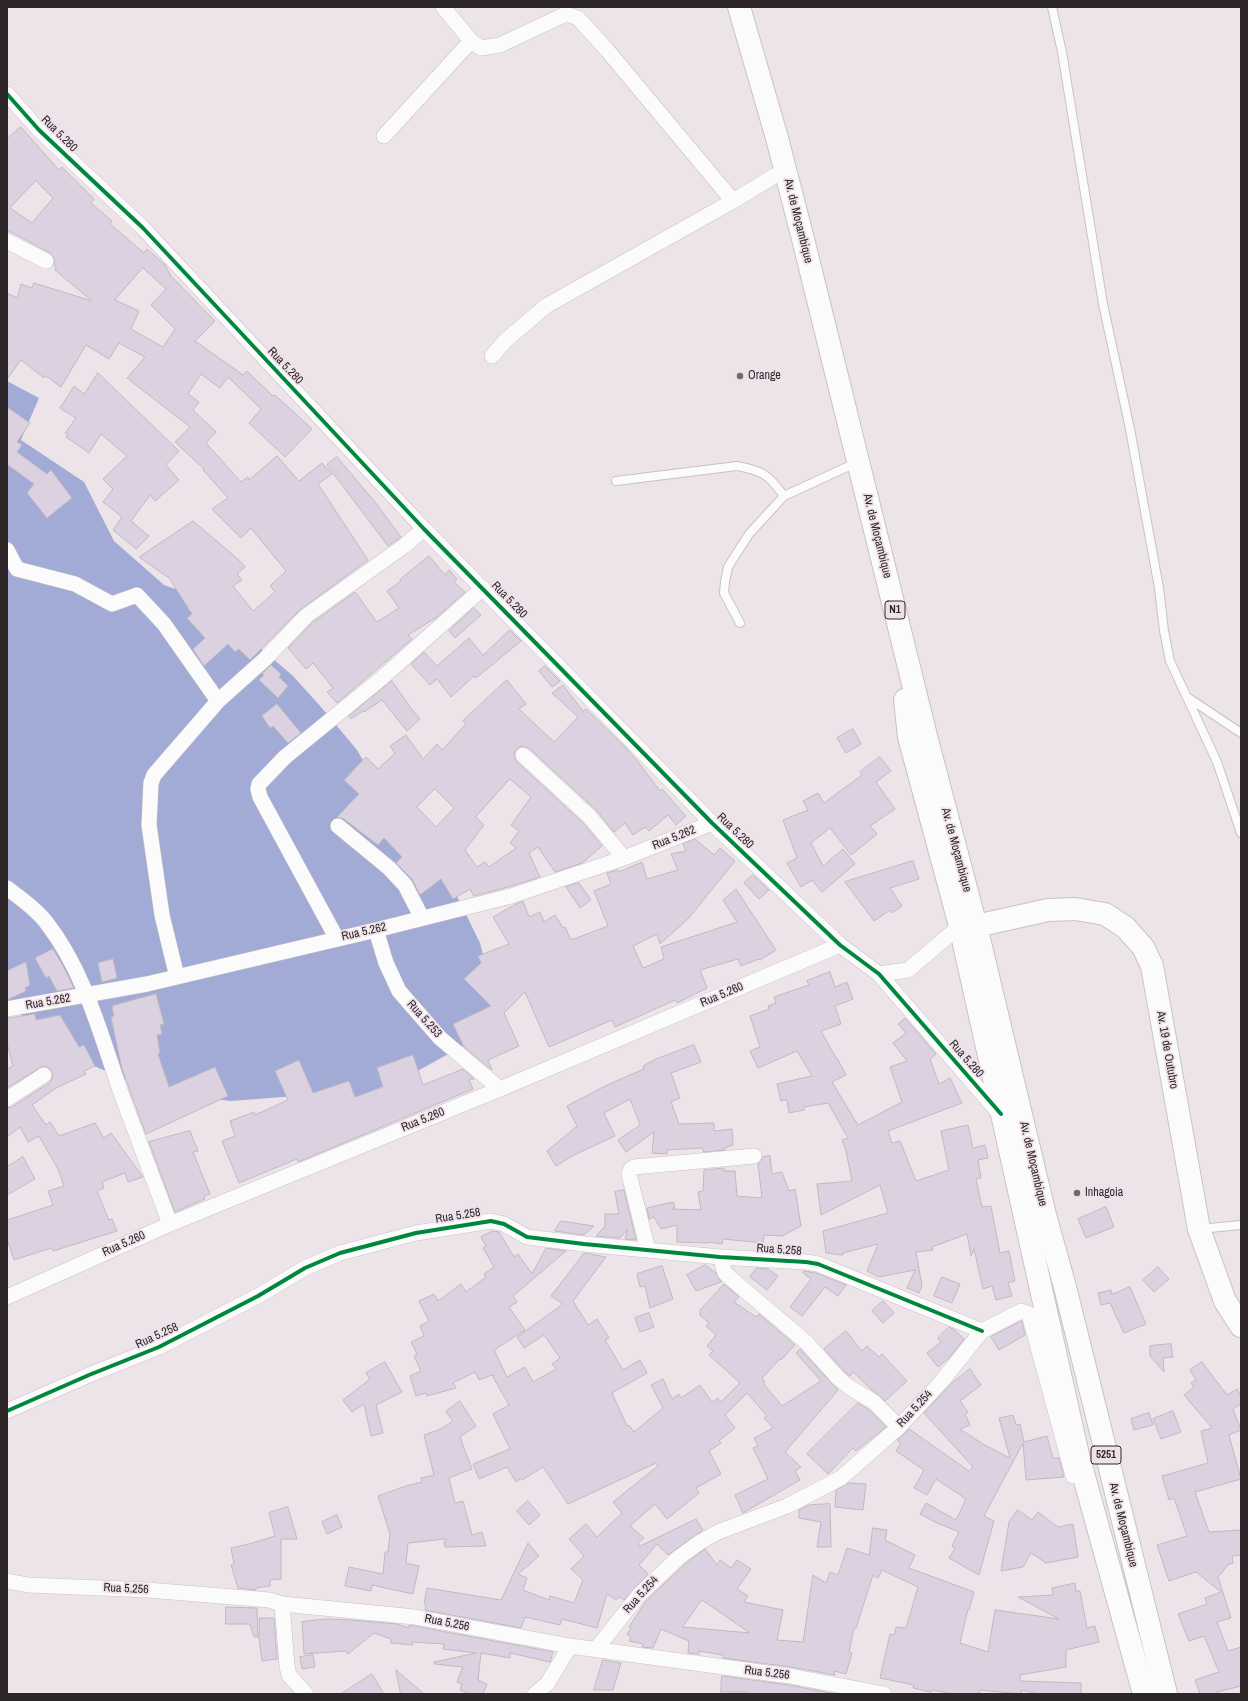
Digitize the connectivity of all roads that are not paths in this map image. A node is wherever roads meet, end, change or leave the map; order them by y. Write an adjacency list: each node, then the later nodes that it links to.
1 (443, 7): 5 (street)
2 (728, 7): 8 (main road, Av. de Moçambique / N1)
3 (739, 7): 30 (main road, Av. de Moçambique / N1)
4 (1052, 7): 20 (lane)
5 (471, 41): 7 (street); 9 (street)
6 (7, 94): 16 (street, Rua 5.280)
7 (384, 136)
8 (776, 175): 9 (street); 13 (main road, Av. de Moçambique / N1)
9 (733, 201): 12 (street)
10 (7, 240): 11 (street)
11 (46, 261)
12 (492, 356)
13 (847, 467): 15 (lane); 30 (main road, Av. de Moçambique / N1)
14 (616, 481): 15 (lane)
15 (784, 496): 19 (lane)
16 (424, 529): 18 (street, Rua 5.280); 21 (street)
17 (7, 550): 21 (street)
18 (483, 588): 24 (street, Rua 5.280); 32 (street)
19 (740, 623)
20 (1187, 696): 22 (lane); 26 (lane)
21 (218, 701): 35 (street)
22 (1241, 733)
23 (523, 755): 27 (street)
24 (712, 823): 27 (street, Rua 5.262); 33 (street, Rua 5.280)
25 (338, 826): 29 (street)
26 (1241, 833)
27 (624, 858): 29 (street, Rua 5.262)
28 (7, 888): 36 (street)
29 (422, 918): 31 (street, Rua 5.262)
30 (968, 926): 34 (street); 41 (main road, Av. de Moçambique / N1); 43 (main road, Av. de Moçambique / N1); 46 (main road, Av. 19 de Outubro)
31 (376, 930): 32 (street, Rua 5.262); 39 (street, Rua 5.253)
32 (337, 938): 35 (street, Rua 5.262)
33 (840, 945): 34 (street, Rua 5.280); 39 (street, Rua 5.260)
34 (879, 974): 41 (street, Rua 5.280)
35 (177, 977): 36 (street, Rua 5.262)
36 (87, 995): 37 (street, Rua 5.262); 44 (street)
37 (7, 1009)
38 (44, 1075): 40 (street)
39 (500, 1089): 44 (street, Rua 5.260)
40 (7, 1099)
41 (1001, 1114): 54 (main road, Av. de Moçambique / N1)
42 (754, 1156): 47 (street)
43 (1045, 1215): 64 (main road, Av. de Moçambique / 5251)
44 (170, 1224): 49 (street, Rua 5.260)
45 (1241, 1226): 46 (lane)
46 (1199, 1229): 50 (main road, Av. 19 de Outubro)
47 (648, 1250): 48 (street, Rua 5.258); 52 (street, Rua 5.258)
48 (720, 1257): 51 (street, Rua 5.258); 53 (street)
49 (9, 1292)
50 (1241, 1326)
51 (982, 1331): 53 (street, Rua 5.254); 55 (street, Rua 5.254)
52 (7, 1411)
53 (899, 1427): 59 (street, Rua 5.254)
54 (1078, 1455): 55 (main road, Av. de Moçambique / 5251)
55 (1104, 1552): 63 (main road, Av. de Moçambique / 5251)
56 (7, 1581): 57 (street, Rua 5.256)
57 (282, 1604): 58 (street, Rua 5.256); 60 (street)
58 (570, 1646): 59 (street, Rua 5.256); 61 (street)
59 (596, 1650): 62 (street, Rua 5.256)
60 (306, 1694)
61 (535, 1694)
62 (884, 1694)
63 (1144, 1694)
64 (1166, 1694)

